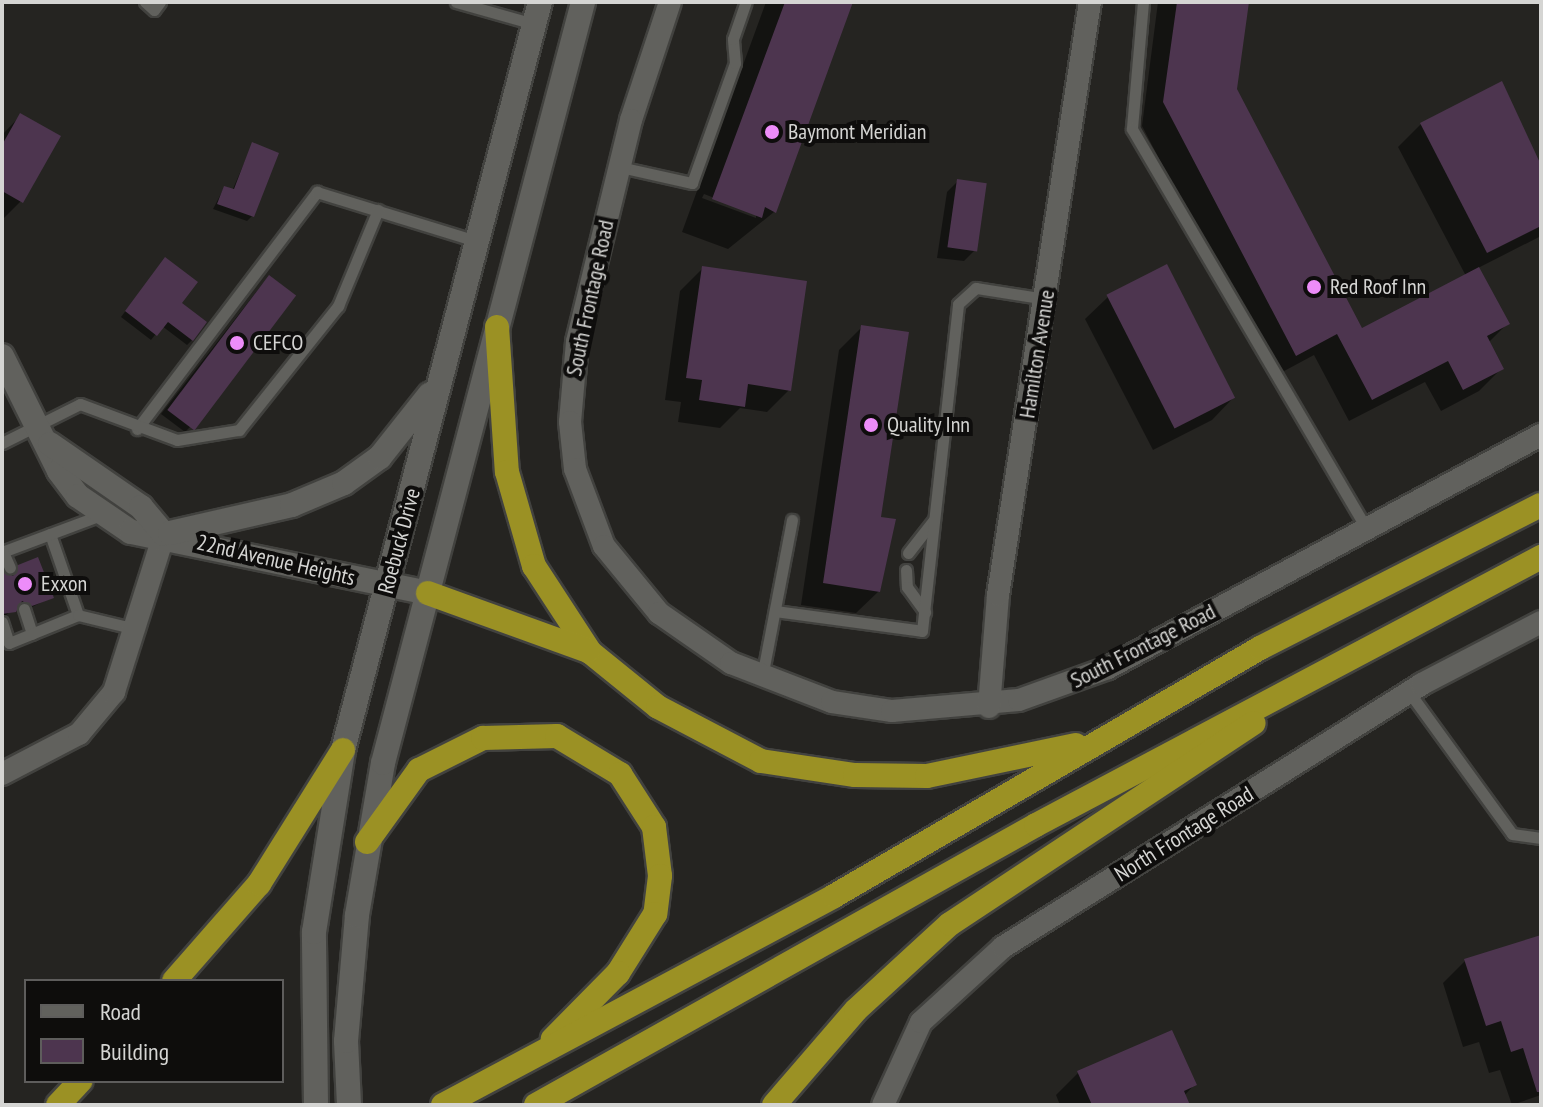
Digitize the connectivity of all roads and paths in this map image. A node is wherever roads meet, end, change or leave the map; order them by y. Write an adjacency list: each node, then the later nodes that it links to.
1 (145, 2): 2 (lane)
2 (160, 2)
3 (456, 2): 9 (lane)
4 (583, 2): 14 (main road, Roebuck Drive)
5 (670, 2): 10 (street, South Frontage Road)
6 (746, 2): 10 (lane)
7 (1090, 2): 13 (street, Hamilton Avenue)
8 (1143, 2): 25 (lane)
9 (537, 13): 12 (main road, Roebuck Drive)
10 (620, 167): 45 (street, South Frontage Road)
11 (378, 210): 12 (lane); 17 (lane); 17 (lane)
12 (476, 241): 16 (main road, Roebuck Drive)
13 (1046, 299): 24 (lane); 47 (street, Hamilton Avenue)
14 (497, 327): 34 (main road, Roebuck Drive); 43 (highway)
15 (2, 356): 18 (main road, 22nd Avenue Heights)
16 (440, 380): 27 (main road); 33 (main road, Roebuck Drive)
17 (137, 429): 18 (lane)
18 (42, 434): 20 (lane); 22 (main road, 22nd Avenue Heights); 27 (main road, 22nd Avenue Heights)
19 (1541, 435): 25 (street, South Frontage Road)
20 (2, 443)
21 (1541, 505): 48 (highway)
22 (101, 515): 26 (lane); 27 (main road, 22nd Avenue Heights)
23 (792, 520): 36 (lane)
24 (933, 521): 29 (lane); 37 (lane)
25 (1366, 528): 47 (street, South Frontage Road)
26 (50, 534): 28 (lane); 38 (lane)
27 (164, 534): 33 (main road, 22nd Avenue Heights); 41 (street)
28 (2, 552): 31 (lane)
29 (908, 553)
30 (1541, 557): 44 (highway)
31 (10, 568)
32 (906, 570): 37 (lane)
33 (388, 586): 34 (main road, 22nd Avenue Heights); 49 (main road, Roebuck Drive)
34 (428, 593): 43 (highway); 52 (main road, Roebuck Drive)
35 (24, 609): 42 (lane)
36 (775, 611): 37 (lane); 45 (lane)
37 (925, 612)
38 (78, 615): 41 (lane); 42 (lane)
39 (2, 622): 42 (lane)
40 (1541, 622): 46 (street, North Frontage Road)
41 (136, 629): 50 (street)
42 (32, 634)
43 (590, 652): 48 (highway)
44 (1333, 667): 60 (highway); 61 (highway)
45 (762, 678): 47 (street, South Frontage Road)
46 (1409, 692): 51 (lane); 62 (street, North Frontage Road)
47 (989, 707)
48 (1094, 740): 54 (highway)
49 (343, 750): 53 (highway); 57 (main road, Roebuck Drive)
50 (2, 774)
51 (1541, 838)
52 (367, 842): 54 (highway); 56 (main road, Roebuck Drive)
53 (176, 979)
54 (535, 1058): 59 (highway)
55 (78, 1083): 58 (highway)
56 (348, 1094)
57 (315, 1097)
58 (58, 1105)
59 (443, 1105)
60 (536, 1105)
61 (774, 1105)
62 (883, 1105)

